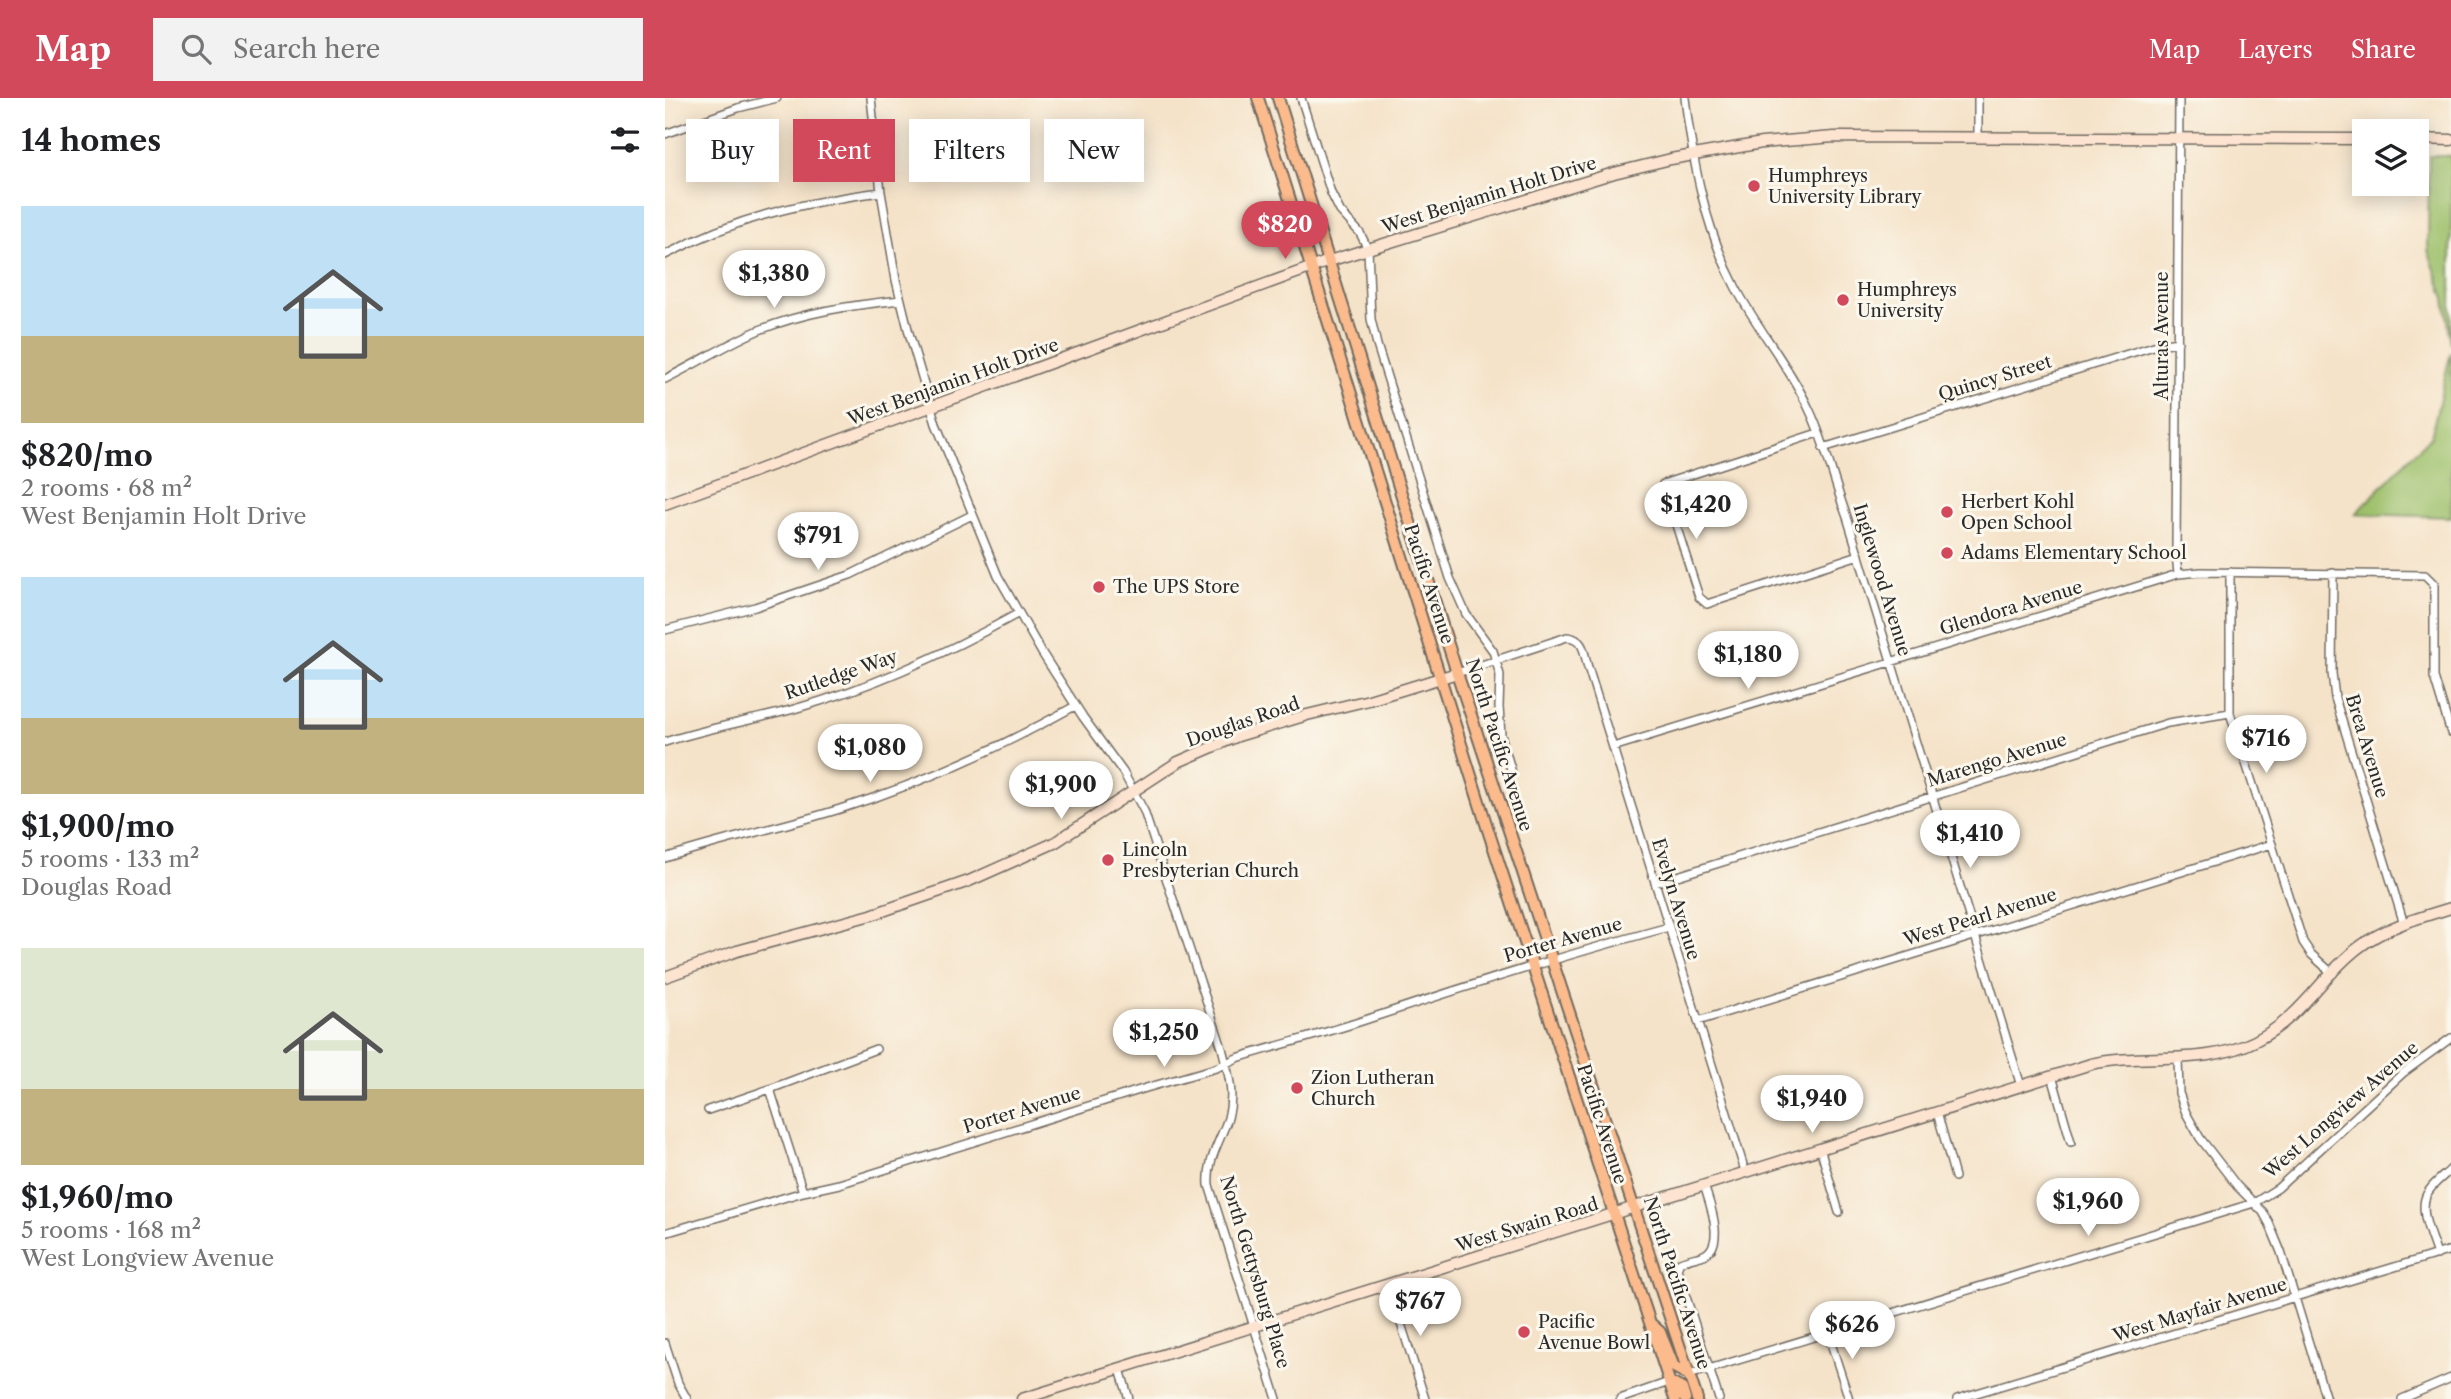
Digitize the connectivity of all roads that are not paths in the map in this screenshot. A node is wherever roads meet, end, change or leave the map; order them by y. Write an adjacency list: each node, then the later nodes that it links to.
1 (777, 98): 9 (street)
2 (871, 98): 16 (street, North Gettysburg Place)
3 (1258, 98): 20 (main road, Pacific Avenue)
4 (1278, 98): 19 (main road, North Pacific Avenue)
5 (1301, 98): 17 (street)
6 (1685, 98): 15 (street, Inglewood Avenue)
7 (1978, 98): 10 (street)
8 (2179, 98): 11 (street, Alturas Avenue)
9 (665, 134)
10 (1978, 137): 11 (main road, West Benjamin Holt Drive); 15 (main road, West Benjamin Holt Drive)
11 (2179, 138): 12 (main road, West Benjamin Holt Drive); 22 (street, Alturas Avenue)
12 (2352, 139)
13 (2429, 139): 14 (main road)
14 (2451, 140)
15 (1694, 154): 17 (main road, West Benjamin Holt Drive); 25 (street, Inglewood Avenue)
16 (881, 192): 18 (street); 21 (street, North Gettysburg Place)
17 (1368, 249): 19 (main road, West Benjamin Holt Drive); 36 (street)
18 (665, 255)
19 (1329, 261): 20 (main road, West Benjamin Holt Drive); 38 (main road, North Pacific Avenue)
20 (1312, 267): 24 (main road, West Benjamin Holt Drive); 39 (main road, Pacific Avenue)
21 (901, 300): 23 (street); 24 (street, North Gettysburg Place)
22 (2178, 342): 26 (street, Quincy Street); 32 (street, Alturas Avenue)
23 (665, 379)
24 (931, 407): 27 (main road, West Benjamin Holt Drive); 28 (street, North Gettysburg Place)
25 (1818, 433): 26 (street, Inglewood Avenue); 29 (street)
26 (1823, 448): 29 (street, Inglewood Avenue)
27 (665, 504)
28 (972, 515): 33 (street, North Gettysburg Place); 34 (street)
29 (1859, 555): 37 (street, Inglewood Avenue)
30 (2230, 572): 31 (street, Glendora Avenue); 32 (street, Glendora Avenue); 41 (street)
31 (2333, 573): 42 (street, Glendora Avenue); 52 (street, Brea Avenue)
32 (2178, 574): 37 (street, Glendora Avenue)
33 (1019, 613): 40 (street, North Gettysburg Place); 43 (street, Rutledge Way)
34 (665, 630)
35 (1574, 638): 36 (street, Douglas Road); 44 (street, Evelyn Avenue)
36 (1496, 661): 38 (street, Douglas Road); 45 (street)
37 (1891, 661): 44 (street, Glendora Avenue); 47 (street, Inglewood Avenue)
38 (1457, 673): 39 (main road, Douglas Road); 55 (main road, North Pacific Avenue)
39 (1441, 678): 46 (main road, Douglas Road); 56 (main road, Pacific Avenue)
40 (1075, 706): 46 (street, North Gettysburg Place); 49 (street)
41 (2229, 712): 47 (street, Marengo Avenue); 48 (street)
42 (2451, 733)
43 (665, 742)
44 (1613, 747): 50 (street, Evelyn Avenue)
45 (1512, 773)
46 (1134, 791): 58 (main road, Douglas Road); 63 (street, North Gettysburg Place)
47 (1932, 797): 50 (street, Marengo Avenue); 54 (street, Inglewood Avenue)
48 (2272, 844): 54 (street, West Pearl Avenue); 57 (street)
49 (665, 858)
50 (1655, 883): 53 (street, Evelyn Avenue)
51 (2451, 908): 52 (main road, West Swain Road)
52 (2405, 924): 57 (main road, West Swain Road)
53 (1669, 927): 55 (street, Porter Avenue); 59 (street, Evelyn Avenue)
54 (1975, 935): 59 (street, West Pearl Avenue); 65 (street, Inglewood Avenue)
55 (1551, 961): 56 (street, Porter Avenue); 77 (main road, North Pacific Avenue)
56 (1532, 965): 63 (street, Porter Avenue); 79 (main road, Pacific Avenue)
57 (2333, 974): 62 (main road, West Swain Road)
58 (665, 977)
59 (1698, 1021): 72 (street, Evelyn Avenue)
60 (2451, 1038): 76 (street, West Longview Avenue)
61 (876, 1049): 66 (street)
62 (2178, 1058): 64 (main road, West Swain Road); 76 (street)
63 (1226, 1063): 75 (street, Porter Avenue); 86 (street, North Gettysburg Place)
64 (2052, 1076): 65 (main road, West Swain Road); 69 (street)
65 (2021, 1086): 68 (main road, West Swain Road)
66 (769, 1089): 67 (street); 75 (street)
67 (708, 1110)
68 (1937, 1112): 70 (main road, West Swain Road); 73 (street)
69 (2071, 1142)
70 (1820, 1148): 72 (main road, West Swain Road); 78 (street)
71 (2451, 1170): 82 (street)
72 (1745, 1171): 74 (main road, West Swain Road)
73 (1955, 1177)
74 (1704, 1185): 77 (main road, West Swain Road); 89 (street)
75 (803, 1192): 80 (street, Porter Avenue)
76 (2253, 1203): 84 (street); 87 (street, West Longview Avenue)
77 (1633, 1208): 79 (main road, West Swain Road); 91 (main road, North Pacific Avenue)
78 (1839, 1212)
79 (1613, 1215): 83 (main road, West Swain Road); 85 (main road, Pacific Avenue)
80 (665, 1233)
81 (2451, 1250): 82 (street, West Mayfair Avenue)
82 (2437, 1255): 84 (street, West Mayfair Avenue)
83 (1389, 1286): 86 (main road, West Swain Road); 98 (street)
84 (2295, 1298): 105 (street, West Mayfair Avenue); 106 (street)
85 (1649, 1322): 91 (main road); 93 (main road, Pacific Avenue)
86 (1254, 1327): 90 (main road, West Swain Road); 97 (street, North Gettysburg Place)
87 (1827, 1331): 89 (street, West Longview Avenue); 104 (street)
88 (665, 1343): 94 (street)
89 (1708, 1367): 91 (street, West Longview Avenue); 103 (street)
90 (1119, 1369): 95 (main road, West Swain Road); 96 (street)
91 (1689, 1375): 102 (main road, North Pacific Avenue)
92 (2451, 1378): 107 (street)
93 (1669, 1382): 99 (street); 100 (main road, Pacific Avenue); 101 (main road)
94 (687, 1399)
95 (1022, 1399)
96 (1129, 1399)
97 (1277, 1399)
98 (1425, 1399)
99 (1620, 1399)
100 (1675, 1399)
101 (1685, 1399)
102 (1697, 1399)
103 (1719, 1399)
104 (1849, 1399)
105 (1957, 1399)
106 (2326, 1399)
107 (2402, 1399)

